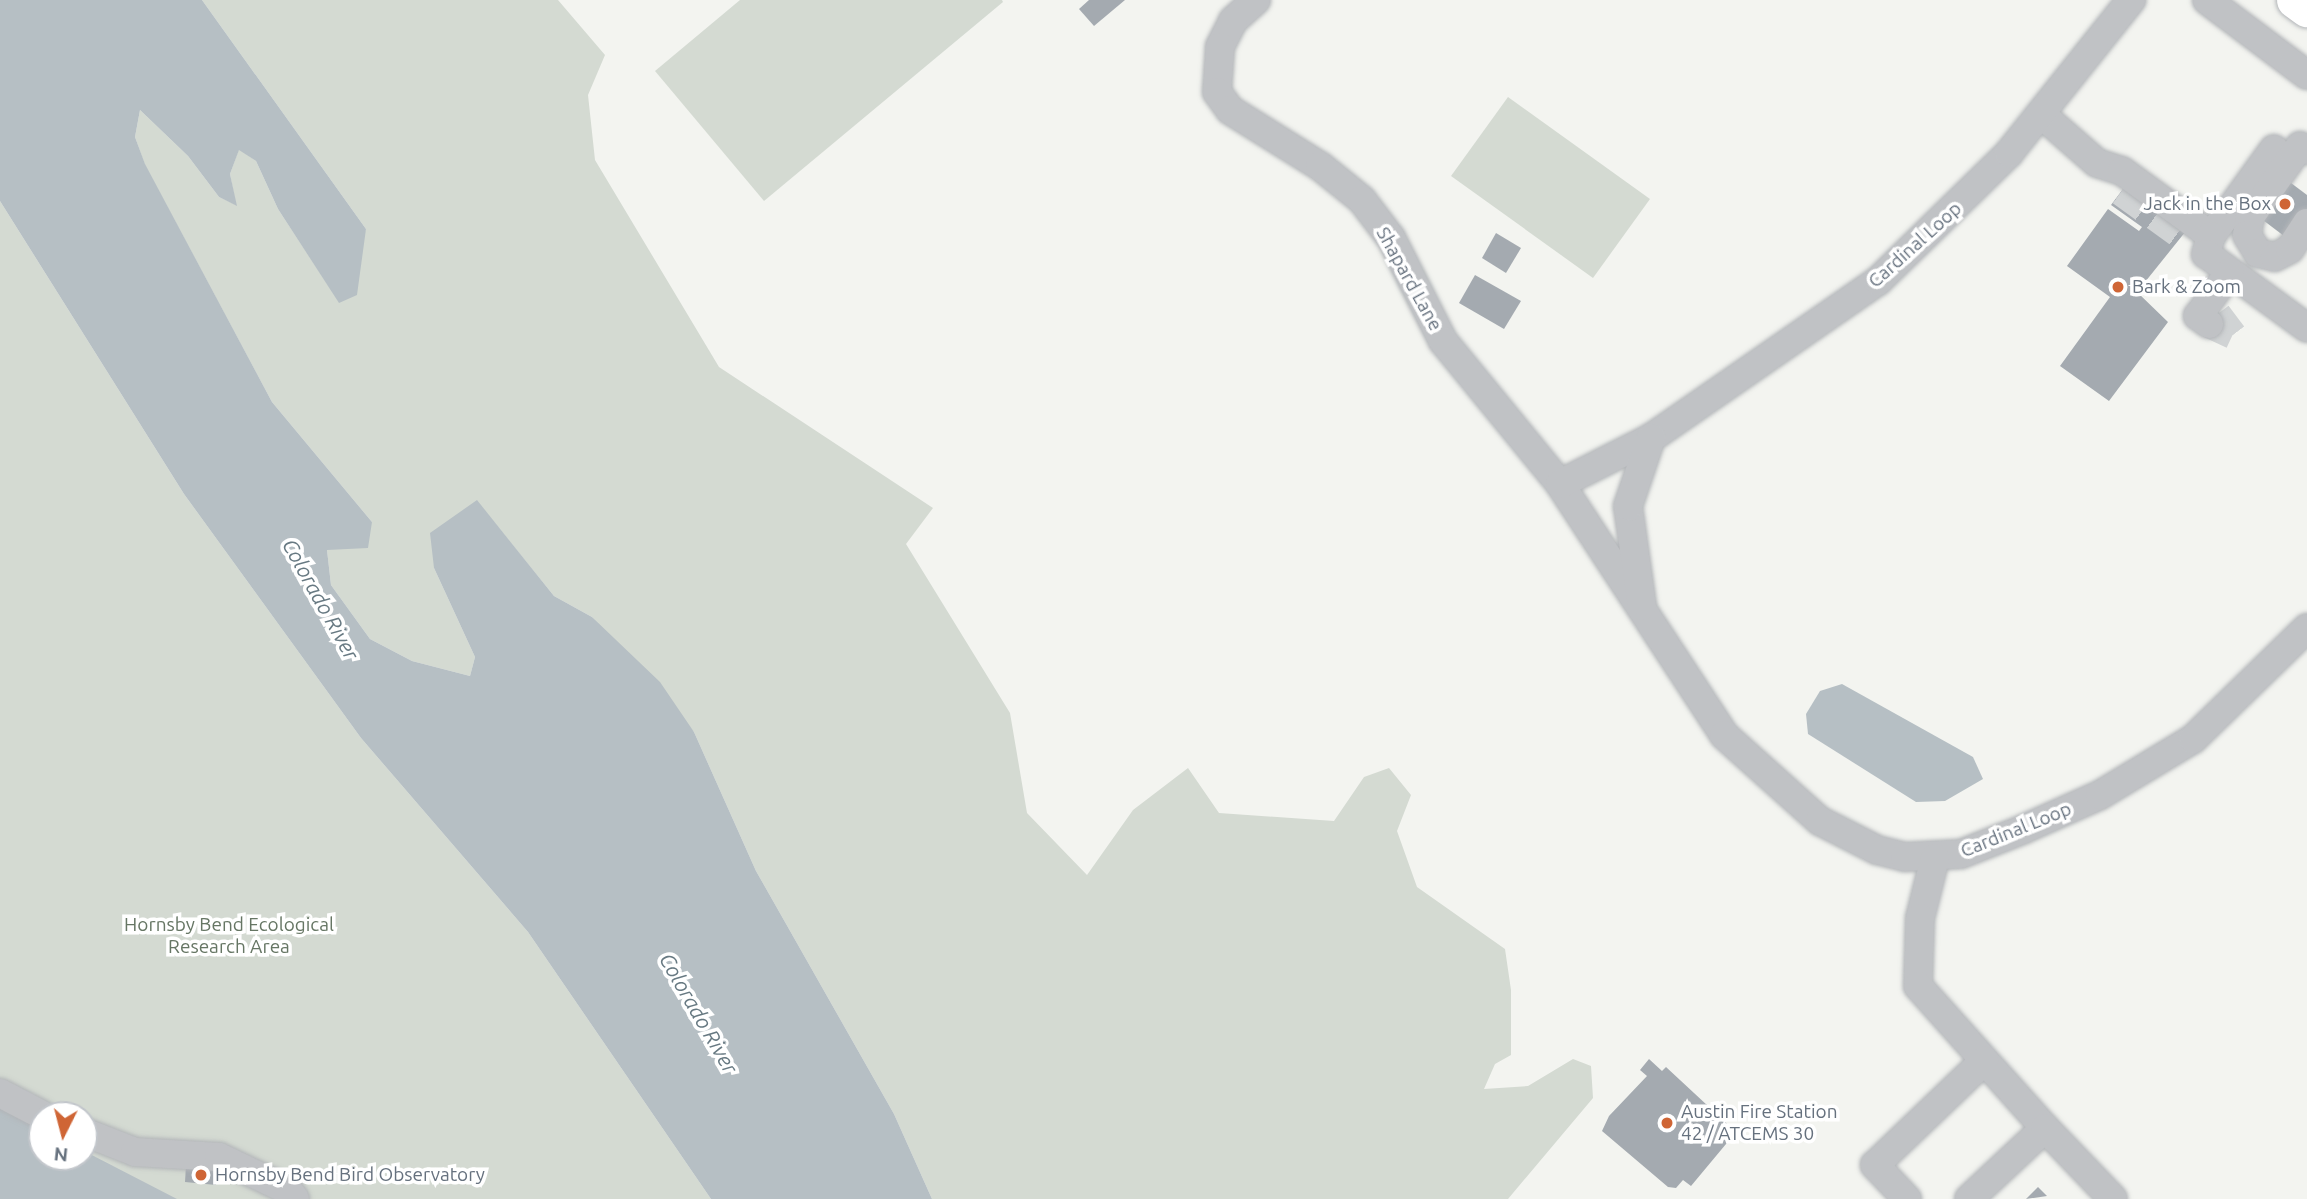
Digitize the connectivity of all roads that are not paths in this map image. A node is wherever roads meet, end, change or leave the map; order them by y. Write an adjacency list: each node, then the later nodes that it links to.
1 (1256, 0): 20 (street, Shapard Lane)
2 (2131, 0): 7 (street, Cardinal Loop)
3 (2207, 0): 6 (street)
4 (2296, 0): 5 (highway)
5 (2307, 8)
6 (2307, 75)
7 (2041, 114): 9 (street); 19 (street, Cardinal Loop)
8 (2294, 148): 13 (street); 14 (street)
9 (2097, 163): 10 (street); 13 (street)
10 (2121, 192)
11 (2307, 223): 14 (street)
12 (2182, 236): 13 (street)
13 (2209, 245): 16 (street)
14 (2275, 257): 15 (street)
15 (2307, 265)
16 (2230, 272): 17 (street); 18 (street)
17 (2207, 315)
18 (2307, 328)
19 (1651, 438): 20 (street, Cardinal Loop); 21 (street, Cardinal Loop)
20 (1560, 484): 21 (street, Cardinal Loop)
21 (1643, 612): 23 (street, Cardinal Loop)
22 (2307, 628): 23 (street, Cardinal Loop)
23 (1935, 858): 24 (street)
24 (1984, 1061): 27 (street); 30 (street)
25 (0, 1093): 26 (street)
26 (28, 1108)
27 (2045, 1128): 31 (street); 32 (street)
28 (98, 1137): 29 (street)
29 (295, 1199)
30 (1907, 1199)
31 (1969, 1199)
32 (2113, 1199)

